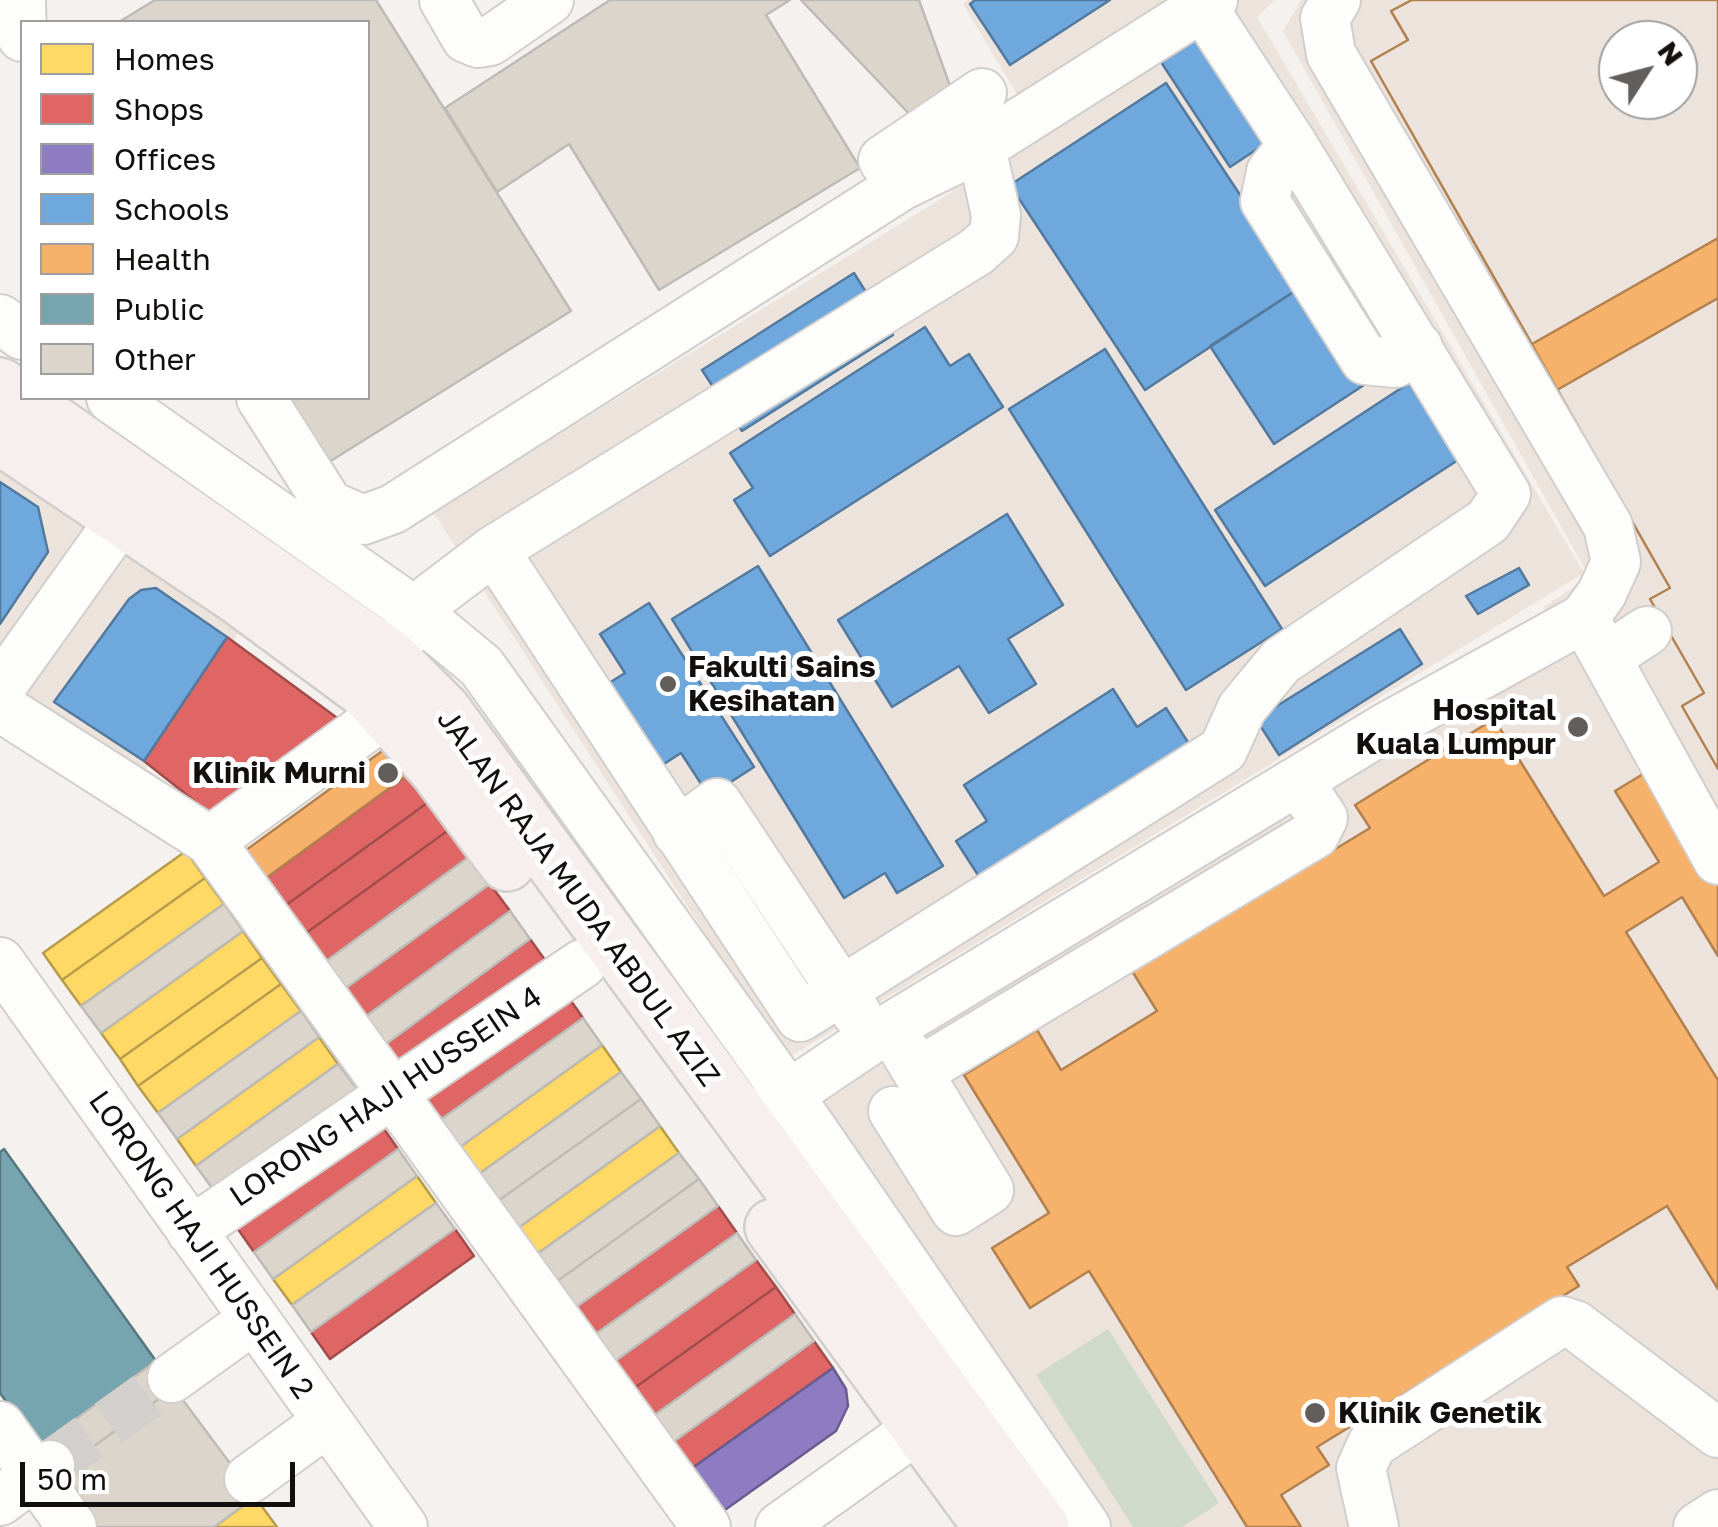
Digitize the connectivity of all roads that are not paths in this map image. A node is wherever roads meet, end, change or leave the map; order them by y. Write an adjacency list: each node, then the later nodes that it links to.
1 (444, 0): 2 (street)
2 (549, 0)
3 (1336, 0): 17 (street)
4 (1204, 2): 6 (street); 26 (street)
5 (982, 93): 7 (street)
6 (981, 148): 7 (street); 14 (street)
7 (901, 186): 10 (street)
8 (23, 400): 16 (main road, JALAN RAJA MUDA ABDUL AZIZ)
9 (114, 400): 12 (street)
10 (269, 409): 12 (street)
11 (0, 436): 13 (main road, JALAN RAJA MUDA ABDUL AZIZ)
12 (234, 486): 16 (street)
13 (123, 516): 18 (street); 20 (main road, JALAN RAJA MUDA ABDUL AZIZ)
14 (494, 550): 16 (street); 26 (street)
15 (1647, 631): 17 (street)
16 (404, 636): 30 (street); 32 (main road, JALAN RAJA MUDA ABDUL AZIZ)
17 (1595, 638): 21 (street); 23 (street)
18 (0, 688)
19 (0, 707): 22 (street)
20 (387, 712): 22 (street); 25 (main road, JALAN RAJA MUDA ABDUL AZIZ)
21 (1298, 781): 27 (street); 28 (street)
22 (210, 841): 29 (street)
23 (1718, 860)
24 (0, 962): 33 (street, LORONG HAJI HUSSEIN 2)
25 (582, 964): 29 (street, LORONG HAJI HUSSEIN 4); 36 (main road, JALAN RAJA MUDA ABDUL AZIZ)
26 (841, 991): 27 (street)
27 (882, 1033): 28 (street); 30 (street)
28 (918, 1072): 31 (street)
29 (394, 1093): 33 (street, LORONG HAJI HUSSEIN 4); 45 (street)
30 (788, 1094): 32 (street); 49 (street)
31 (893, 1112)
32 (744, 1126): 36 (main road, JALAN RAJA MUDA ABDUL AZIZ)
33 (191, 1230): 34 (street, LORONG HAJI HUSSEIN 2)
34 (254, 1320): 35 (street); 37 (street, LORONG HAJI HUSSEIN 2)
35 (172, 1378)
36 (936, 1415): 46 (street); 47 (main road, JALAN RAJA MUDA ABDUL AZIZ); 48 (main road, JALAN RAJA MUDA ABDUL AZIZ)
37 (326, 1422): 40 (street); 44 (street, LORONG HAJI HUSSEIN 2)
38 (0, 1426): 41 (street)
39 (1718, 1433): 50 (street)
40 (248, 1479)
41 (28, 1481): 43 (street)
42 (1718, 1514): 51 (street)
43 (72, 1527)
44 (403, 1527)
45 (706, 1527)
46 (780, 1527)
47 (992, 1527)
48 (1041, 1527)
49 (1086, 1527)
50 (1374, 1527)
51 (1698, 1527)

